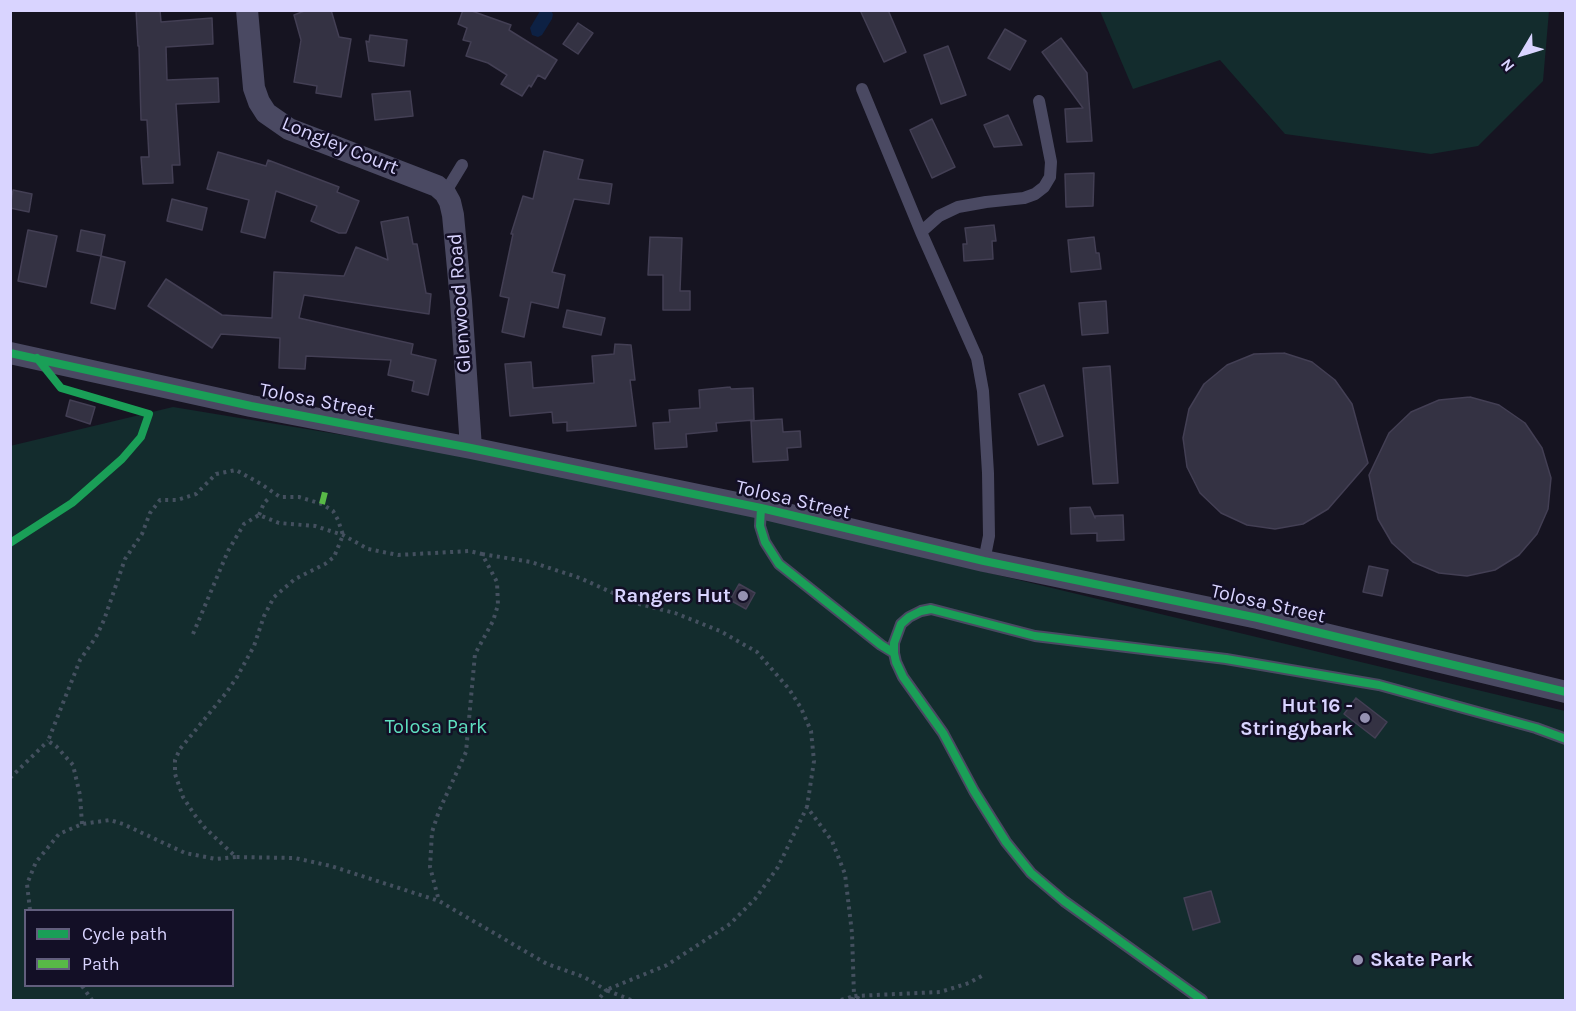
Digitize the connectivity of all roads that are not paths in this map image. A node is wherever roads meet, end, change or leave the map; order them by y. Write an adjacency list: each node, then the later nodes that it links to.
1 (247, 10): 5 (street, Longley Court)
2 (862, 89): 6 (lane)
3 (1039, 101): 6 (lane)
4 (462, 165): 5 (lane)
5 (445, 193): 8 (street, Glenwood Road)
6 (921, 232): 10 (lane)
7 (10, 353): 8 (street, Tolosa Street)
8 (471, 448): 9 (street, Tolosa Street)
9 (761, 508): 10 (street, Tolosa Street); 11 (lane)
10 (984, 561): 12 (street, Tolosa Street)
11 (894, 653): 13 (lane); 14 (lane)
12 (1566, 692)
13 (1566, 739)
14 (1202, 1000)

